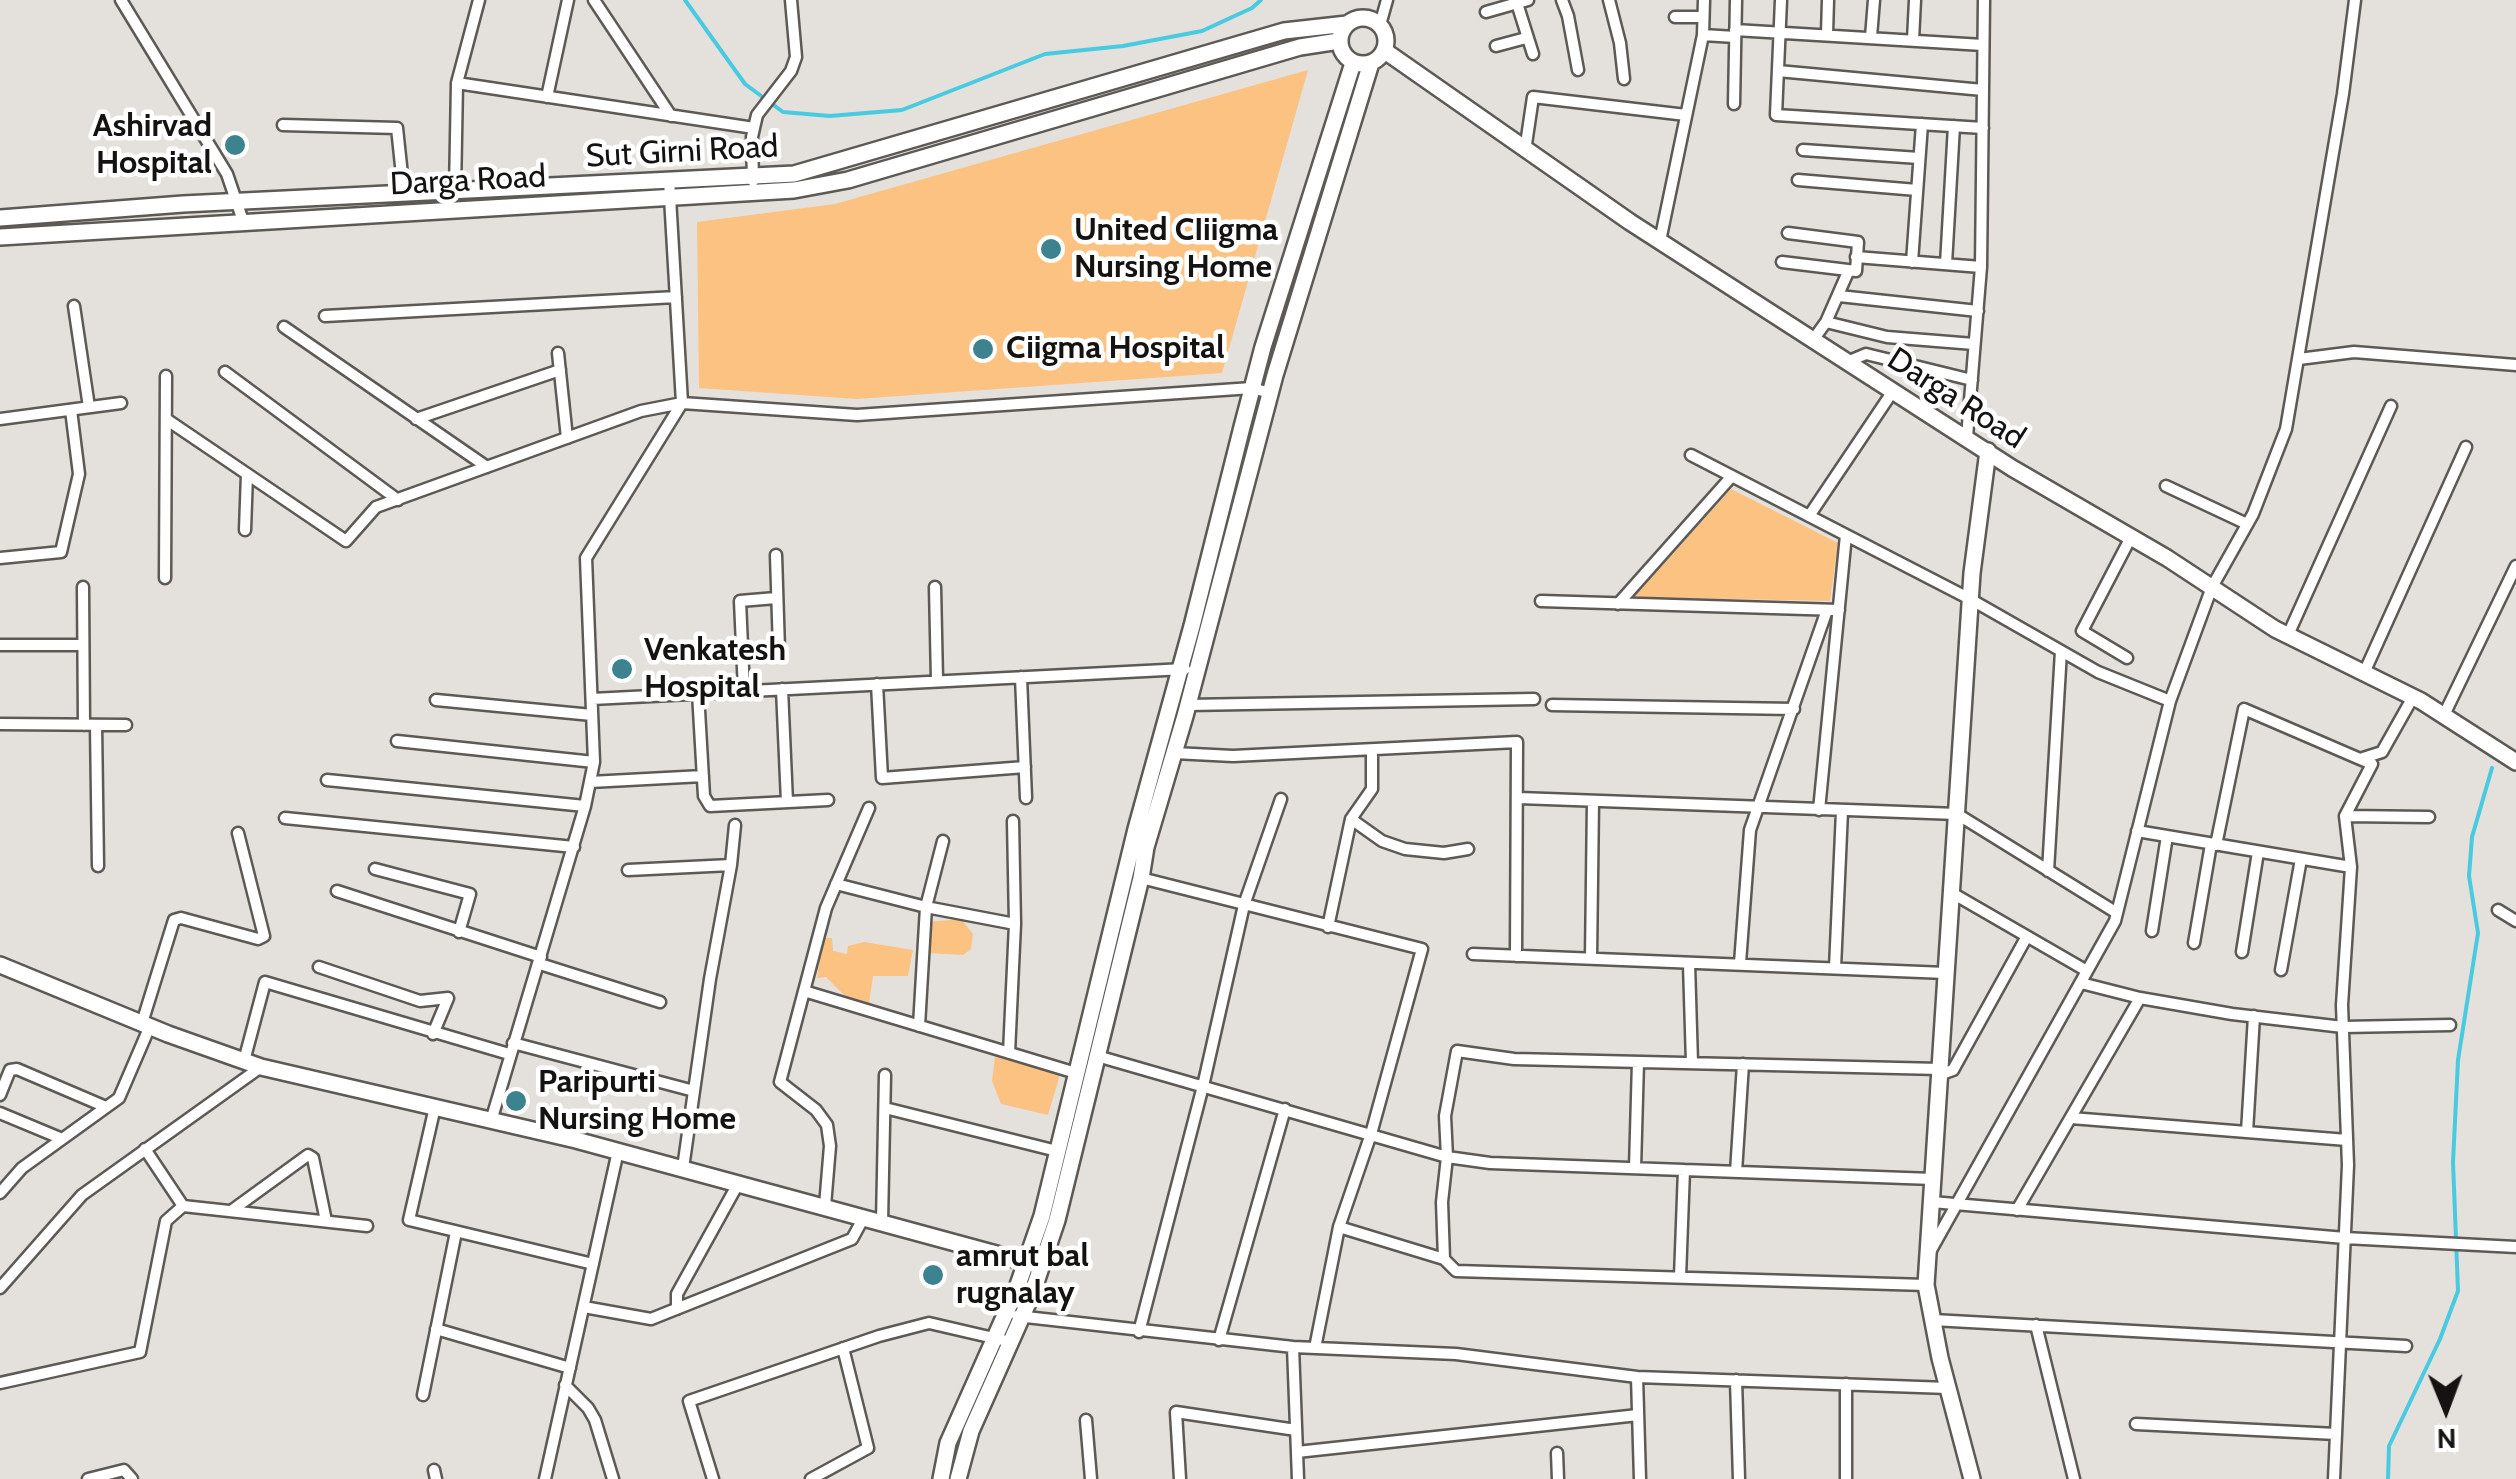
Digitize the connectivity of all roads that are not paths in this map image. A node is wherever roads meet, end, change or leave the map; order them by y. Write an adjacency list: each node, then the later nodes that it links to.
1 (121, 0): 62 (street)
2 (478, 0): 42 (street)
3 (568, 0): 44 (street)
4 (594, 0): 47 (street)
5 (791, 0): 51 (street)
6 (1351, 0): 23 (main road)
7 (1370, 0): 24 (main road)
8 (1387, 0): 24 (street)
9 (1562, 0): 39 (street)
10 (1609, 0): 41 (street)
11 (1704, 0): 22 (street)
12 (1736, 0): 26 (street)
13 (1781, 0): 25 (street)
14 (1828, 0): 27 (street)
15 (1874, 0): 29 (street)
16 (1915, 0): 32 (street)
17 (1984, 0): 33 (street)
18 (2355, 0): 84 (street)
19 (1520, 1): 20 (street); 30 (street)
20 (1486, 12)
21 (1675, 16): 22 (street)
22 (1703, 17): 28 (street)
23 (1351, 22): 24 (main road); 31 (main road); 57 (main road, Sut Girni Road)
24 (1376, 23): 35 (main road)
25 (1779, 31): 26 (street); 27 (street); 40 (street)
26 (1735, 34): 28 (street); 45 (street)
27 (1827, 34): 29 (street)
28 (1703, 35): 46 (street)
29 (1871, 37): 32 (street)
30 (1526, 38): 34 (street); 36 (street)
31 (1340, 40): 37 (main road); 57 (main road, Darga Road)
32 (1913, 40): 33 (street)
33 (1984, 44): 43 (street)
34 (1496, 46)
35 (1384, 51): 38 (main road); 54 (main road, Darga Road)
36 (1533, 54)
37 (1353, 62): 38 (main road); 91 (main road)
38 (1372, 63): 93 (main road)
39 (1578, 70)
40 (1778, 71): 43 (street); 48 (street)
41 (1624, 79)
42 (457, 84): 44 (street); 60 (street)
43 (1983, 90): 52 (street)
44 (548, 97): 47 (street)
45 (1734, 104)
46 (1686, 115): 54 (street); 67 (street)
47 (672, 116): 51 (street)
48 (1922, 124): 50 (street); 55 (street)
49 (283, 125): 61 (street)
50 (1954, 126): 52 (street); 71 (street)
51 (754, 128): 57 (street)
52 (1983, 128): 72 (street)
53 (1802, 150): 55 (street)
54 (1526, 151): 67 (main road, Darga Road)
55 (1919, 158): 59 (street)
56 (1798, 180): 59 (street)
57 (753, 184): 58 (main road, Darga Road)
58 (670, 188): 60 (main road, Sut Girni Road); 64 (main road, Darga Road); 75 (street)
59 (1917, 190): 70 (street)
60 (455, 192): 61 (main road, Sut Girni Road)
61 (404, 194): 62 (main road, Sut Girni Road)
62 (237, 201): 63 (main road, Sut Girni Road); 64 (street)
63 (0, 218)
64 (244, 221): 66 (main road, Darga Road)
65 (1788, 233): 68 (street)
66 (0, 237)
67 (1660, 241): 81 (main road, Darga Road)
68 (1856, 257): 70 (street); 73 (street)
69 (1782, 262): 73 (street)
70 (1912, 262): 71 (street)
71 (1946, 264): 72 (street)
72 (1981, 267): 77 (street)
73 (1848, 272): 74 (street)
74 (1838, 296): 77 (street); 79 (street)
75 (676, 297): 78 (street); 95 (street)
76 (74, 306): 97 (street)
77 (1978, 311): 82 (street)
78 (325, 316)
79 (1826, 322): 81 (street); 82 (street)
80 (284, 327): 99 (street)
81 (1813, 340): 85 (main road, Darga Road)
82 (1974, 344): 90 (street)
83 (558, 354): 87 (street)
84 (2299, 360): 86 (street); 113 (street)
85 (1847, 362): 90 (street); 92 (main road, Darga Road)
86 (2516, 366)
87 (560, 370): 99 (street); 102 (street)
88 (226, 372): 111 (street)
89 (166, 376): 100 (street)
90 (1972, 380): 103 (street)
91 (1252, 388): 93 (street); 95 (street); 135 (main road)
92 (1892, 391): 103 (main road, Darga Road); 112 (street)
93 (1270, 393): 135 (main road)
94 (120, 403): 97 (street)
95 (682, 404): 102 (street); 144 (street)
96 (2391, 406): 129 (street)
97 (89, 407): 98 (street)
98 (71, 410): 101 (street); 118 (street)
99 (416, 418): 107 (street)
100 (166, 419): 108 (street); 120 (street)
101 (0, 420)
102 (567, 438): 107 (street)
103 (1967, 438): 105 (main road, Darga Road)
104 (2466, 447): 136 (street)
105 (1988, 451): 116 (main road, Darga Road); 125 (main road)
106 (1691, 455): 109 (street)
107 (487, 467): 111 (street)
108 (246, 474): 111 (street); 114 (street)
109 (1732, 476): 112 (street); 127 (street)
110 (2166, 486): 113 (street)
111 (398, 500)
112 (1809, 516): 115 (street)
113 (2247, 524): 123 (street)
114 (245, 530)
115 (1846, 535): 125 (street); 128 (street)
116 (2131, 536): 123 (main road, Darga Road); 134 (street)
117 (776, 555): 124 (street)
118 (0, 558)
119 (2516, 566): 152 (street)
120 (164, 578)
121 (83, 587): 131 (street)
122 (935, 587): 138 (street)
123 (2212, 587): 129 (main road, Darga Road); 147 (street)
124 (776, 598): 132 (street); 141 (street)
125 (1970, 599): 133 (street); 177 (main road)
126 (1540, 602): 127 (street)
127 (1618, 604): 128 (street)
128 (1833, 610): 150 (street); 175 (street)
129 (2288, 636): 136 (main road, Darga Road)
130 (0, 645): 131 (street)
131 (83, 645): 154 (street)
132 (780, 650)
133 (2061, 651): 147 (street); 198 (street)
134 (2127, 658)
135 (1189, 668): 137 (street); 148 (main road); 246 (main road)
136 (2364, 673): 143 (main road, Darga Road)
137 (1021, 677): 138 (street); 162 (street)
138 (936, 680): 139 (street)
139 (877, 684): 140 (street); 162 (street)
140 (782, 689): 141 (street); 171 (street)
141 (744, 691): 142 (street)
142 (698, 693): 144 (street); 163 (street)
143 (2414, 697): 152 (main road, Darga Road); 159 (street)
144 (592, 698): 151 (street)
145 (1534, 699): 148 (street)
146 (436, 700): 151 (street)
147 (2170, 701): 184 (street)
148 (1188, 705): 158 (main road)
149 (1552, 705): 150 (street)
150 (1794, 709): 174 (street)
151 (592, 715): 160 (street)
152 (2444, 716): 161 (main road, Darga Road)
153 (0, 724): 154 (street)
154 (90, 725): 155 (street); 194 (street)
155 (126, 725)
156 (397, 740): 160 (street)
157 (1372, 750): 158 (street); 167 (street); 181 (street)
158 (1174, 753): 199 (main road)
159 (2360, 759): 178 (street); 188 (street)
160 (594, 762): 165 (street)
161 (2516, 762)
162 (1024, 768): 166 (street)
163 (703, 776): 165 (street); 171 (street)
164 (327, 780): 172 (street)
165 (590, 782): 172 (street)
166 (1026, 798)
167 (1519, 798): 170 (street); 216 (street)
168 (1282, 799): 203 (street)
169 (828, 800): 171 (street)
170 (1593, 801): 174 (street); 217 (street)
171 (787, 802)
172 (586, 806): 189 (street)
173 (869, 808): 200 (street)
174 (1760, 808): 175 (street); 220 (street)
175 (1819, 810): 176 (street)
176 (1842, 811): 177 (street); 223 (street)
177 (1957, 814): 198 (street); 202 (main road)
178 (2345, 816): 179 (street); 195 (street)
179 (2429, 817)
180 (285, 818): 189 (street)
181 (1350, 819): 190 (street); 209 (street)
182 (1013, 822): 208 (street)
183 (735, 825): 193 (street)
184 (2138, 831): 186 (street); 206 (street)
185 (238, 834): 232 (street)
186 (2167, 836): 188 (street); 210 (street)
187 (943, 841): 204 (street)
188 (2214, 844): 191 (street); 213 (street)
189 (574, 847): 218 (street)
190 (1468, 850)
191 (2258, 852): 192 (street); 214 (street)
192 (2301, 859): 195 (street); 224 (street)
193 (732, 865): 197 (street); 249 (street)
194 (98, 866)
195 (2351, 867): 235 (street)
196 (375, 869): 211 (street)
197 (628, 870)
198 (2048, 870): 206 (street)
199 (1141, 878): 203 (street); 239 (main road)
200 (836, 884): 204 (street); 228 (street)
201 (337, 891): 211 (street)
202 (1952, 893): 212 (street); 226 (main road)
203 (1244, 905): 209 (street); 248 (street)
204 (926, 907): 208 (street); 234 (street)
205 (2498, 910): 207 (street)
206 (2117, 913): 225 (street)
207 (2516, 920)
208 (1015, 924): 238 (street)
209 (1328, 927): 259 (street)
210 (2152, 931)
211 (459, 932): 218 (street)
212 (2026, 938): 225 (street); 245 (street)
213 (2194, 943)
214 (2242, 952)
215 (1473, 954): 216 (street)
216 (1516, 956): 217 (street)
217 (1591, 958): 219 (street)
218 (540, 961): 230 (street); 237 (street)
219 (1689, 964): 220 (street); 242 (street)
220 (1740, 964): 223 (street)
221 (0, 965): 232 (main road)
222 (319, 967): 236 (street)
223 (1835, 968): 226 (street)
224 (2280, 970)
225 (2087, 972): 227 (street)
226 (1946, 973): 245 (main road)
227 (2080, 983): 229 (street); 274 (street)
228 (804, 991): 234 (street); 276 (street)
229 (2140, 998): 231 (street); 256 (street)
230 (660, 1002)
231 (2254, 1016): 235 (street); 258 (street)
232 (146, 1025): 240 (main road); 251 (street)
233 (2450, 1025): 235 (street)
234 (919, 1026): 238 (street)
235 (2342, 1027): 261 (street)
236 (433, 1034): 237 (street); 240 (street)
237 (511, 1048): 249 (street); 257 (street)
238 (1009, 1053): 246 (street)
239 (1097, 1056): 248 (street); 290 (main road)
240 (244, 1061): 244 (main road)
241 (1638, 1062): 242 (street); 265 (street); 267 (street)
242 (1692, 1063): 243 (street)
243 (1743, 1064): 245 (street); 269 (street)
244 (261, 1067): 252 (main road); 262 (street)
245 (1940, 1072): 270 (main road)
246 (1076, 1073): 264 (main road)
247 (885, 1075): 253 (street)
248 (1204, 1086): 254 (street); 300 (street)
249 (694, 1091): 266 (street)
250 (0, 1095): 251 (street)
251 (106, 1107): 260 (street)
252 (435, 1107): 257 (main road); 284 (street)
253 (884, 1108): 264 (street); 281 (street)
254 (1285, 1109): 259 (street); 302 (street)
255 (0, 1112): 260 (street)
256 (2071, 1118): 258 (street); 277 (street)
257 (491, 1121): 263 (main road)
258 (2247, 1132): 261 (street)
259 (1371, 1134): 265 (street); 283 (street)
260 (60, 1138): 272 (street)
261 (2347, 1140): 285 (street)
262 (146, 1148): 275 (street); 293 (street)
263 (618, 1150): 266 (main road); 289 (street)
264 (1057, 1151): 290 (main road)
265 (1448, 1157): 267 (street); 288 (street)
266 (683, 1168): 271 (main road)
267 (1635, 1168): 268 (street)
268 (1684, 1170): 269 (street); 291 (street)
269 (1736, 1172): 270 (street)
270 (1933, 1179): 273 (main road)
271 (739, 1182): 276 (main road); 295 (street)
272 (0, 1193)
273 (1932, 1202): 274 (street); 287 (main road)
274 (1957, 1204): 277 (street); 287 (street)
275 (183, 1206): 278 (street); 311 (street)
276 (826, 1206): 279 (main road)
277 (2017, 1210): 285 (street)
278 (231, 1211): 280 (street); 280 (street)
279 (864, 1217): 281 (main road); 295 (street)
280 (326, 1221): 282 (street)
281 (882, 1222): 290 (main road)
282 (368, 1226)
283 (1339, 1227): 288 (street); 307 (street)
284 (456, 1232): 289 (street); 299 (street)
285 (2346, 1238): 286 (street); 303 (street)
286 (2516, 1247)
287 (1928, 1255): 292 (main road)
288 (1444, 1258): 291 (street)
289 (593, 1264): 294 (street)
290 (1034, 1265): 296 (main road)
291 (1680, 1277): 292 (street)
292 (1926, 1285): 297 (main road)
293 (0, 1288)
294 (584, 1307): 295 (street); 308 (street)
295 (677, 1309)
296 (1014, 1315): 300 (street); 301 (main road)
297 (1933, 1320): 298 (street); 314 (main road)
298 (2036, 1326): 303 (street); 340 (street)
299 (436, 1329): 308 (street); 315 (street)
300 (1139, 1332): 302 (street)
301 (1003, 1340): 306 (street); 329 (main road); 330 (main road)
302 (1219, 1340): 305 (street)
303 (2342, 1342): 304 (street); 320 (street)
304 (2406, 1346)
305 (1293, 1347): 307 (street); 319 (street)
306 (844, 1348): 327 (street); 328 (street)
307 (1315, 1348): 309 (street)
308 (570, 1368): 313 (street)
309 (1637, 1376): 310 (street); 316 (street)
310 (1736, 1380): 312 (street); 337 (street)
311 (0, 1384)
312 (1846, 1384): 314 (street); 338 (street)
313 (565, 1385): 325 (street); 326 (street)
314 (1948, 1388): 339 (main road)
315 (423, 1395)
316 (1638, 1415): 321 (street); 336 (street)
317 (1086, 1420): 332 (street)
318 (2136, 1424): 320 (street)
319 (1296, 1430): 321 (street); 333 (street)
320 (2336, 1434): 341 (street)
321 (1296, 1452): 334 (street)
322 (1557, 1453): 335 (street)
323 (88, 1479): 324 (street)
324 (132, 1479)
325 (546, 1479)
326 (613, 1479)
327 (713, 1479)
328 (811, 1479)
329 (942, 1479)
330 (958, 1479)
331 (1078, 1479): 332 (street)
332 (1091, 1479)
333 (1180, 1479)
334 (1298, 1479)
335 (1558, 1479)
336 (1640, 1479)
337 (1740, 1479)
338 (1846, 1479)
339 (1972, 1479)
340 (2074, 1479)
341 (2334, 1479)

